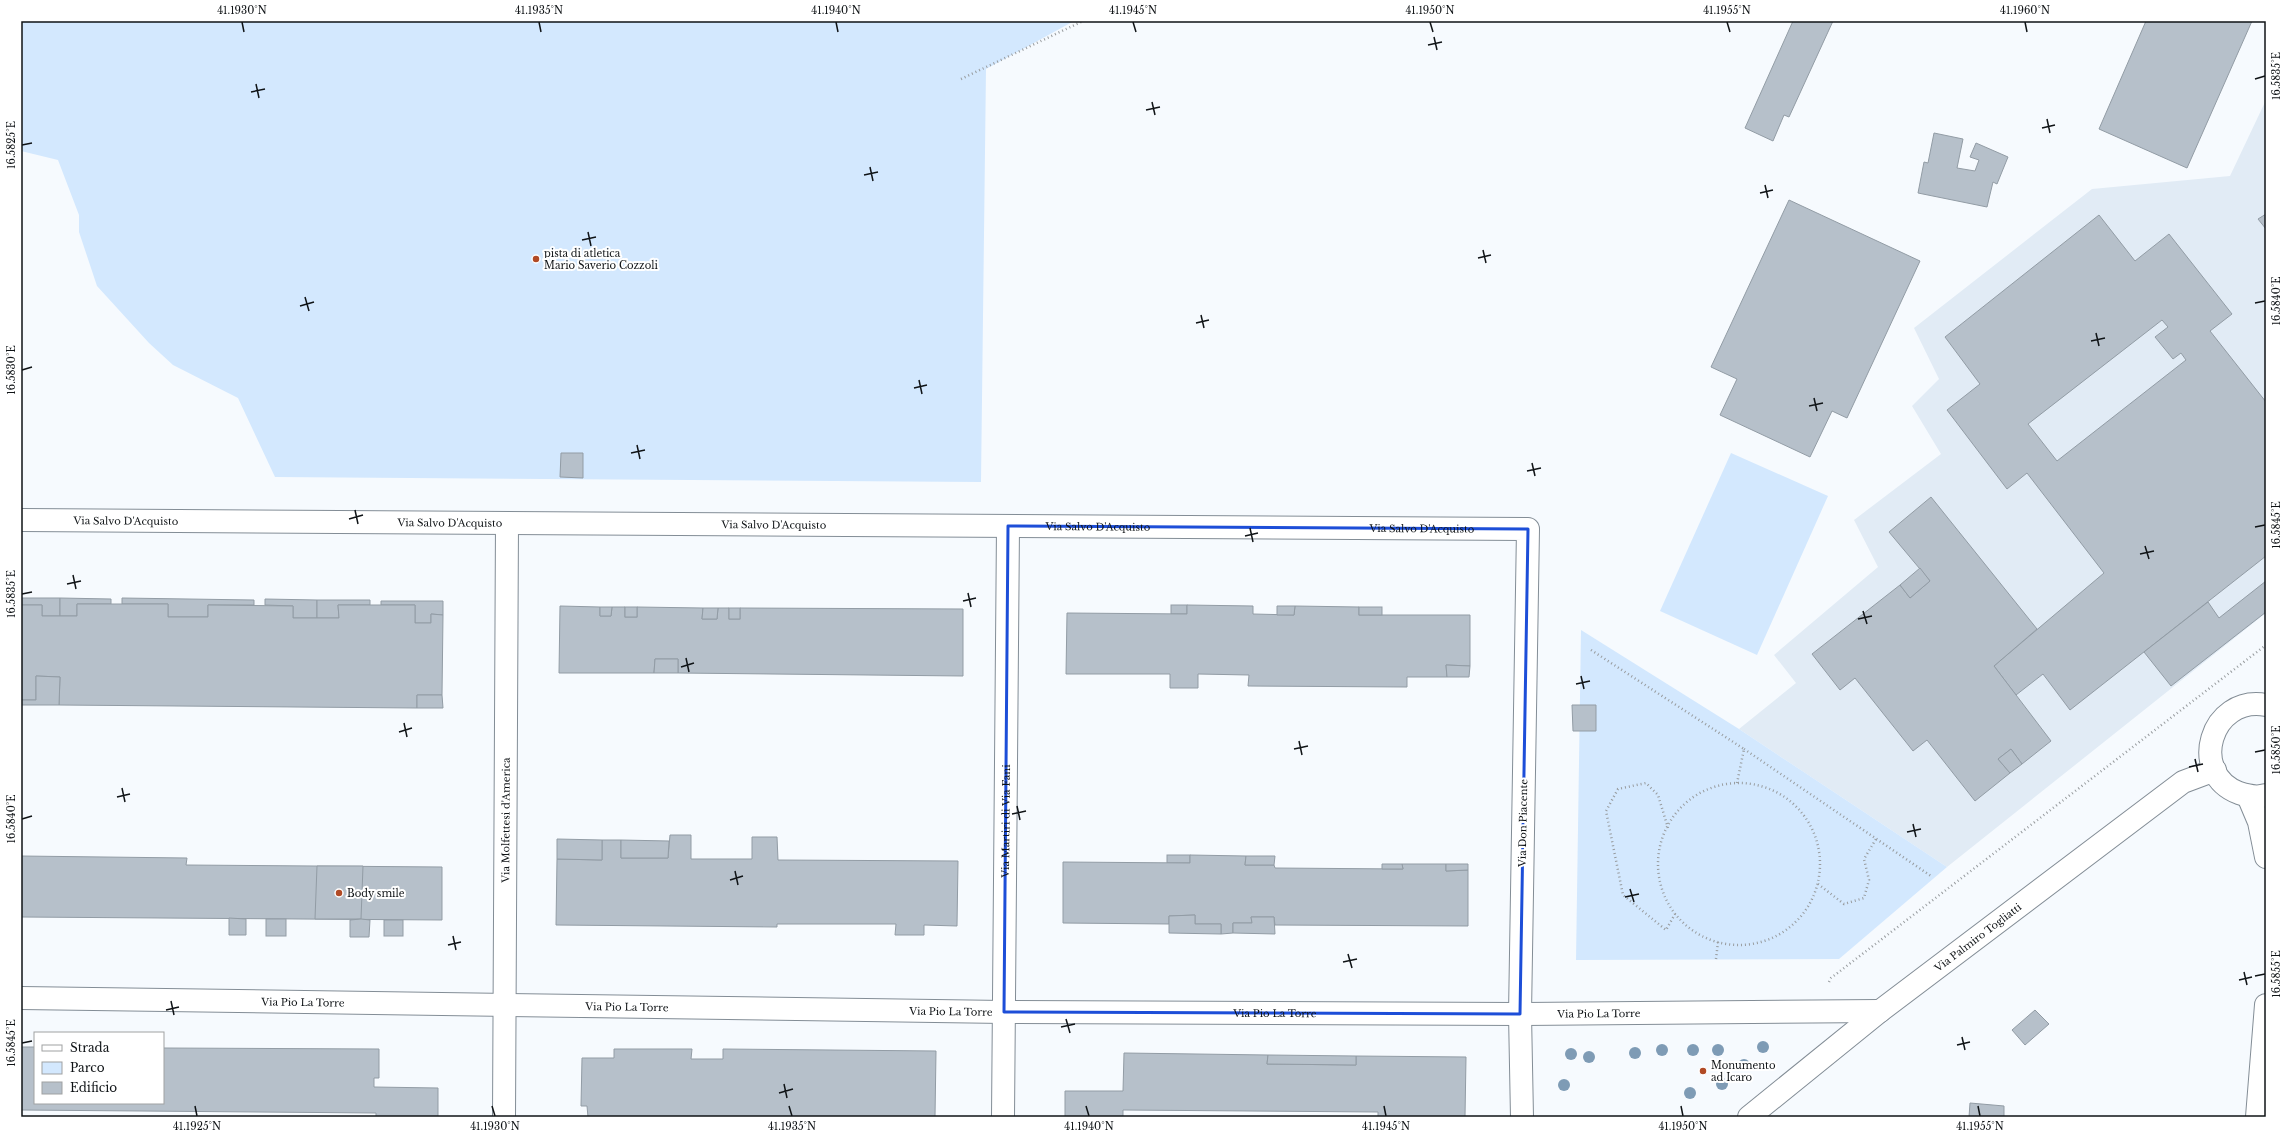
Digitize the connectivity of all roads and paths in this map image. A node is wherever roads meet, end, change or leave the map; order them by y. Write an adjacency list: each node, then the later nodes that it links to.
1 (1083, 21): 2 (path)
2 (960, 80)
3 (21, 520): 4 (street, Via Salvo D'Acquisto)
4 (507, 523): 5 (street, Via Salvo D'Acquisto); 24 (street, Via Molfettesi d'America)
5 (1008, 526): 6 (street, Via Salvo D'Acquisto); 26 (street, Via Martiri di Via Fani)
6 (1528, 529): 27 (street, Via Don Piacente)
7 (2266, 645): 22 (path)
8 (1591, 650): 10 (path)
9 (2261, 700): 11 (street)
10 (1744, 749): 12 (path); 15 (path)
11 (2214, 770): 13 (street); 25 (street, Via Palmiro Togliatti)
12 (1737, 783): 14 (path); 18 (path)
13 (2257, 796): 16 (street)
14 (1668, 828): 19 (path); 19 (path)
15 (1876, 839): 17 (path); 18 (path)
16 (2266, 857)
17 (1931, 876)
18 (1818, 884): 20 (path)
19 (1676, 914): 20 (path)
20 (1718, 942): 21 (path)
21 (1716, 959)
22 (1827, 987)
23 (21, 998): 24 (street, Via Pio La Torre)
24 (505, 1005): 26 (street, Via Pio La Torre); 29 (street, Via Molfettesi d'America)
25 (1880, 1011): 27 (street, Via Pio La Torre); 32 (street, Via Palmiro Togliatti)
26 (1004, 1012): 27 (street, Via Pio La Torre); 30 (street, Via Martiri di Via Fani)
27 (1520, 1014): 31 (street, Via Don Piacente)
28 (2266, 1016): 33 (street)
29 (504, 1117)
30 (1003, 1117)
31 (1522, 1117)
32 (1749, 1117)
33 (2257, 1117)

